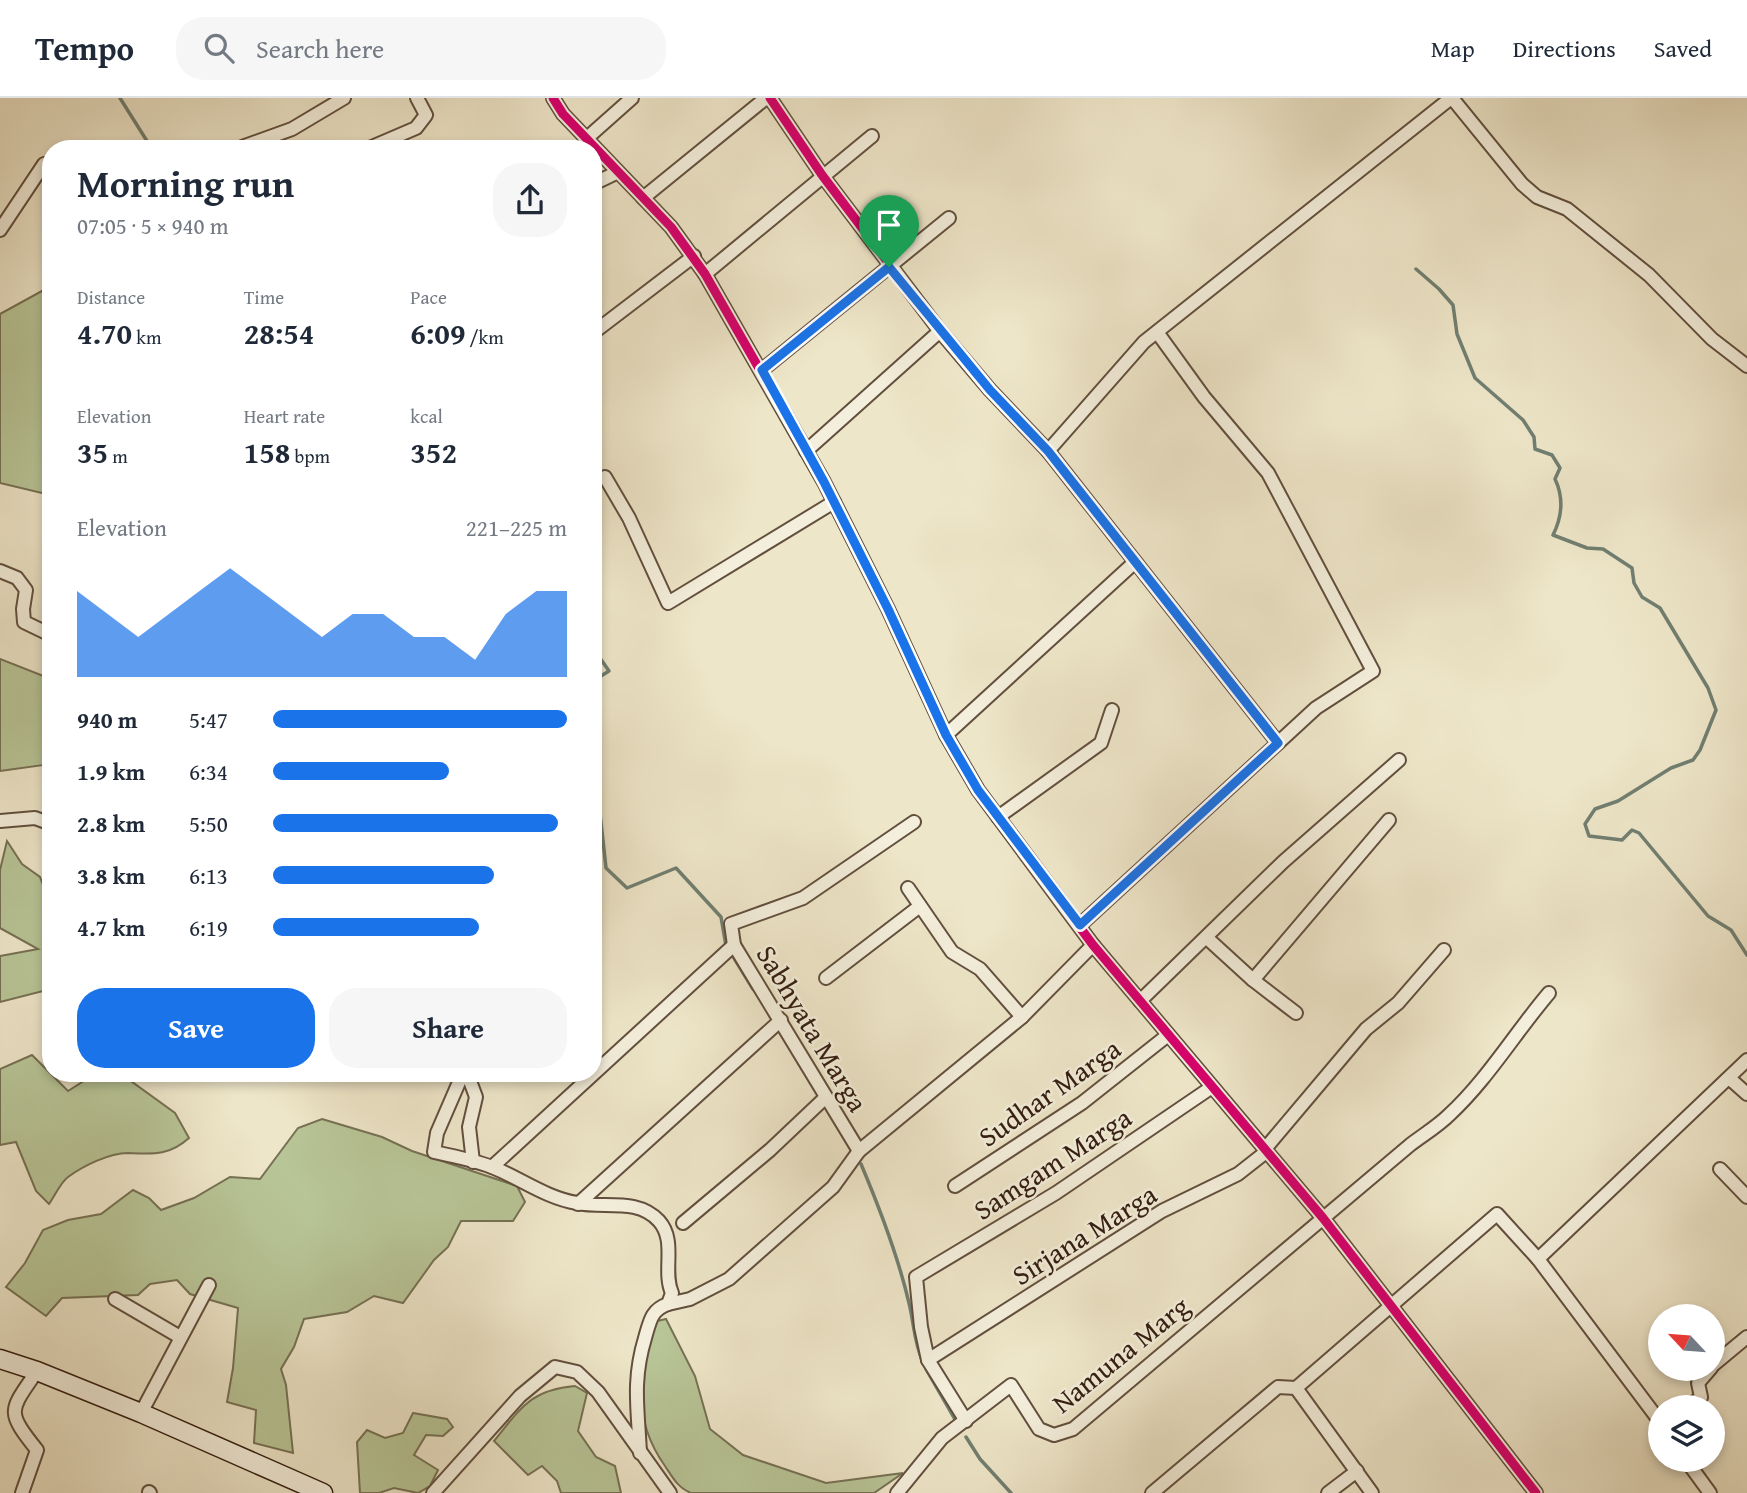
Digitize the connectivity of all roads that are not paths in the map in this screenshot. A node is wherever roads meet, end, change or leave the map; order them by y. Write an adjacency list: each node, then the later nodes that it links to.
1 (344, 98): 9 (street)
2 (417, 98): 10 (street)
3 (553, 98): 8 (street)
4 (632, 98): 8 (street)
5 (768, 98): 14 (street); 16 (street)
6 (1452, 98): 24 (street); 25 (street)
7 (872, 136): 14 (street)
8 (587, 138)
9 (261, 140)
10 (388, 140)
11 (602, 154): 13 (street)
12 (42, 167): 18 (street)
13 (618, 172): 15 (street); 16 (street)
14 (822, 175): 20 (street); 21 (street)
15 (602, 180)
16 (643, 198): 19 (street)
17 (949, 218): 20 (street)
18 (0, 230)
19 (694, 256): 21 (street); 22 (street)
20 (889, 267): 23 (street); 26 (street)
21 (705, 274): 26 (street)
22 (602, 327)
23 (940, 331): 27 (street); 28 (street)
24 (1157, 332): 28 (street); 36 (street)
25 (1747, 366)
26 (762, 370): 27 (street)
27 (806, 451): 30 (street)
28 (1048, 451): 31 (street)
29 (605, 477): 30 (street)
30 (834, 502): 35 (street)
31 (1135, 562): 35 (street); 36 (street)
32 (0, 571): 33 (street)
33 (42, 631)
34 (1112, 710): 38 (street)
35 (946, 735): 38 (street)
36 (1278, 743): 45 (street)
37 (1399, 760): 46 (street)
38 (998, 817): 45 (street)
39 (1389, 820): 51 (street)
40 (0, 821): 41 (street)
41 (42, 821)
42 (914, 822): 47 (street)
43 (908, 888): 44 (street)
44 (920, 906): 50 (street); 55 (street)
45 (1080, 925): 48 (street)
46 (1207, 938): 51 (street); 53 (street)
47 (734, 945): 56 (street, Sabhyata Marga); 59 (street, Sabhyata Marga)
48 (1093, 945): 53 (street); 55 (street, Sabhyata Marga)
49 (1444, 950): 68 (street, Sirjana Marga)
50 (826, 978)
51 (1253, 980): 54 (street)
52 (1549, 993): 75 (street)
53 (1140, 1001): 57 (street)
54 (1296, 1013)
55 (1022, 1017): 67 (street, Sabhyata Marga)
56 (780, 1020): 66 (street, Sabhyata Marga); 74 (street)
57 (1168, 1035): 64 (street); 72 (street, Sudhar Marga)
58 (1747, 1060): 60 (street)
59 (602, 1066)
60 (1729, 1078): 65 (street); 77 (street)
61 (461, 1082): 69 (street)
62 (469, 1082): 69 (street)
63 (585, 1082): 70 (street, Sabhyata Marga)
64 (1212, 1087): 68 (street); 86 (street, Samgam Marga)
65 (1747, 1094)
66 (826, 1097): 67 (street, Sabhyata Marga); 76 (street)
67 (859, 1151): 80 (street)
68 (1265, 1151): 75 (street); 86 (street, Sirjana Marga)
69 (473, 1162): 70 (street)
70 (492, 1167): 74 (street)
71 (1720, 1170): 73 (street)
72 (955, 1186)
73 (1747, 1197)
74 (579, 1204): 80 (street)
75 (1323, 1218): 81 (street); 91 (street, Namuna Marg)
76 (682, 1223)
77 (1538, 1259): 81 (street); 89 (street)
78 (209, 1285): 82 (street)
79 (115, 1299): 82 (street)
80 (668, 1304): 92 (street)
81 (1390, 1307): 88 (street); 103 (street)
82 (180, 1337): 90 (street)
83 (1747, 1337): 84 (street)
84 (1726, 1355)
85 (0, 1359): 87 (main road)
86 (928, 1360): 91 (street)
87 (37, 1371): 90 (main road); 95 (street)
88 (1296, 1388): 93 (street); 100 (street)
89 (1648, 1406)
90 (141, 1413): 96 (main road)
91 (966, 1421): 99 (street, Namuna Marg)
92 (640, 1453): 97 (street); 98 (street)
93 (1357, 1471): 101 (street); 102 (street)
94 (1695, 1472): 104 (street)
95 (22, 1493)
96 (323, 1493)
97 (433, 1493)
98 (670, 1493)
99 (897, 1493)
100 (1152, 1493)
101 (1328, 1493)
102 (1372, 1493)
103 (1536, 1493)
104 (1710, 1493)

